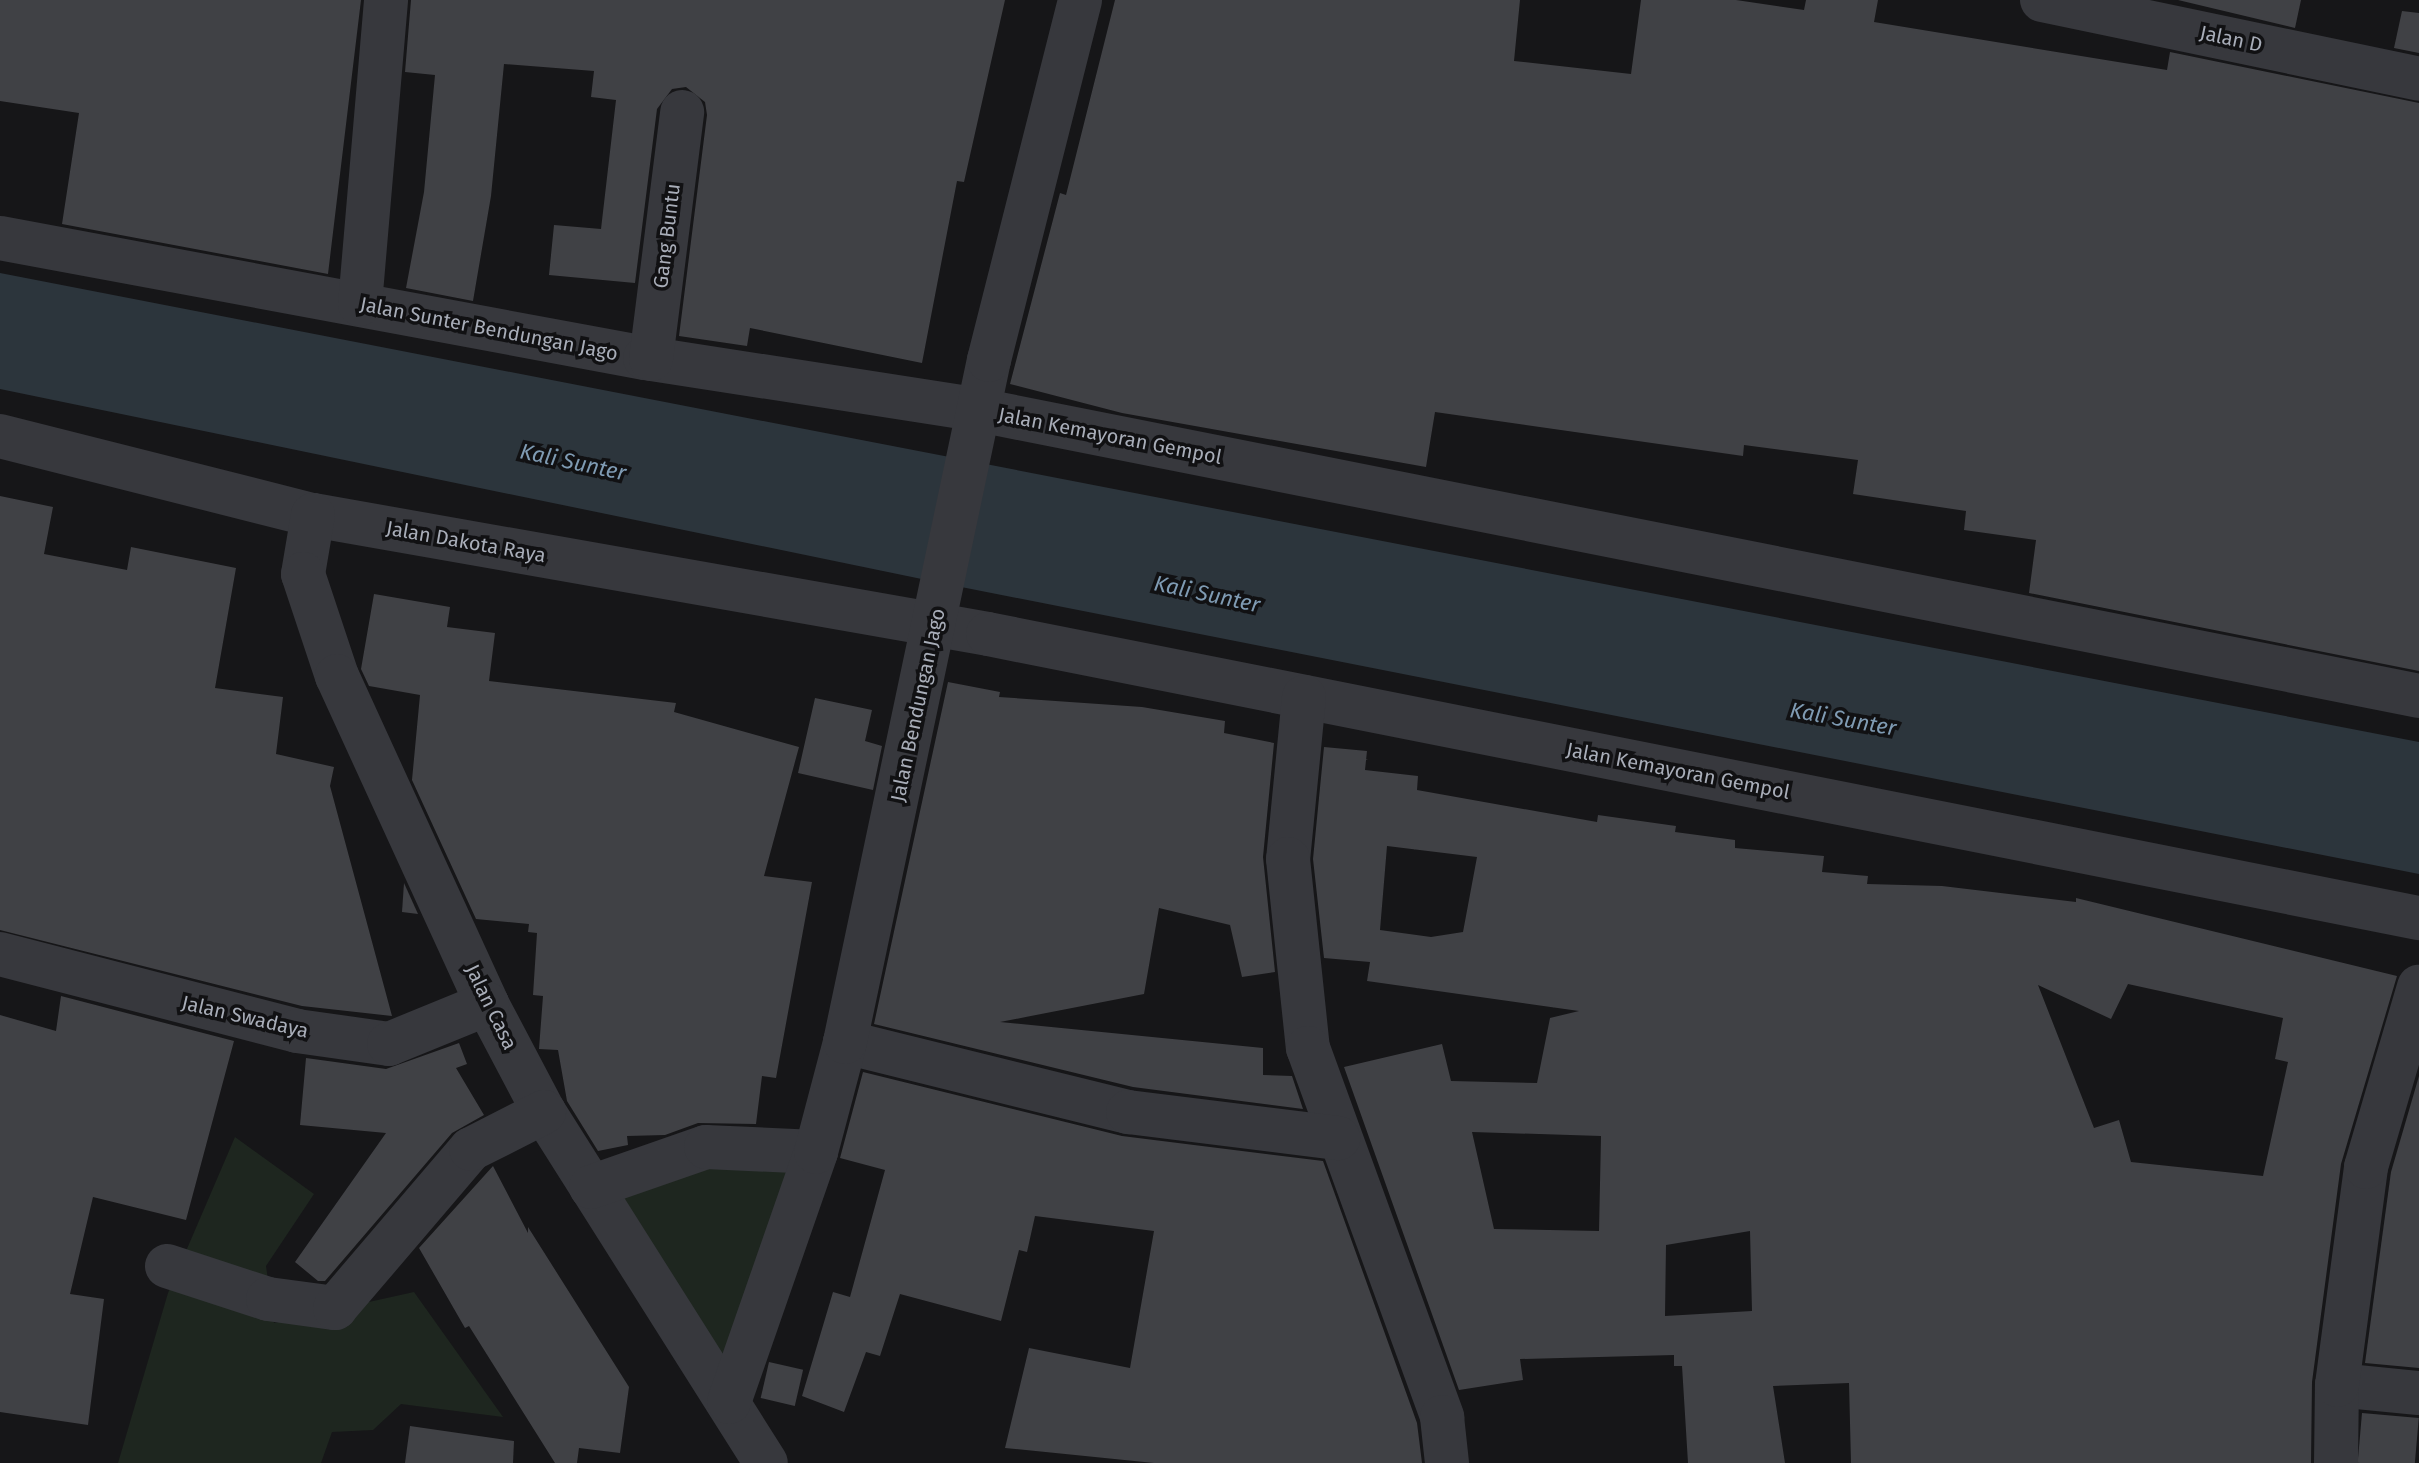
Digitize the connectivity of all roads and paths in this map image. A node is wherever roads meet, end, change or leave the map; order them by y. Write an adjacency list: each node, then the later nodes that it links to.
1 (386, 0): 7 (street)
2 (1080, 0): 9 (street, Jalan Bendungan Jago)
3 (2042, 0): 4 (street, Jalan D)
4 (2419, 79)
5 (682, 112): 8 (street, Gang Buntu)
6 (0, 238): 7 (street, Jalan Sunter Bendungan Jago)
7 (360, 304): 8 (street, Jalan Sunter Bendungan Jago)
8 (651, 359): 9 (street, Jalan Sunter Bendungan Jago)
9 (979, 410): 12 (street, Jalan Bendungan Jago); 13 (street, Jalan Kemayoran Gempol)
10 (0, 436): 11 (street, Jalan Dakota Raya)
11 (313, 515): 12 (street, Jalan Dakota Raya); 18 (street, Jalan Casa)
12 (938, 617): 14 (street, Jalan Kemayoran Gempol); 19 (street, Jalan Bendungan Jago)
13 (2419, 696)
14 (1304, 697): 15 (street, Jalan Kemayoran Gempol); 21 (street)
15 (2419, 918)
16 (0, 954): 18 (street, Jalan Swadaya)
17 (2419, 987): 25 (street)
18 (487, 1004): 20 (street, Jalan Casa)
19 (845, 1042): 21 (street); 22 (street, Jalan Bendungan Jago)
20 (544, 1112): 23 (street, Jalan Casa); 24 (street)
21 (1338, 1138): 28 (street)
22 (816, 1152): 23 (street); 27 (street, Jalan Bendungan Jago)
23 (591, 1187): 27 (street, Jalan Casa)
24 (167, 1266)
25 (2337, 1385): 26 (street); 29 (street)
26 (2419, 1393)
27 (743, 1439)
28 (1447, 1463)
29 (2336, 1463)

